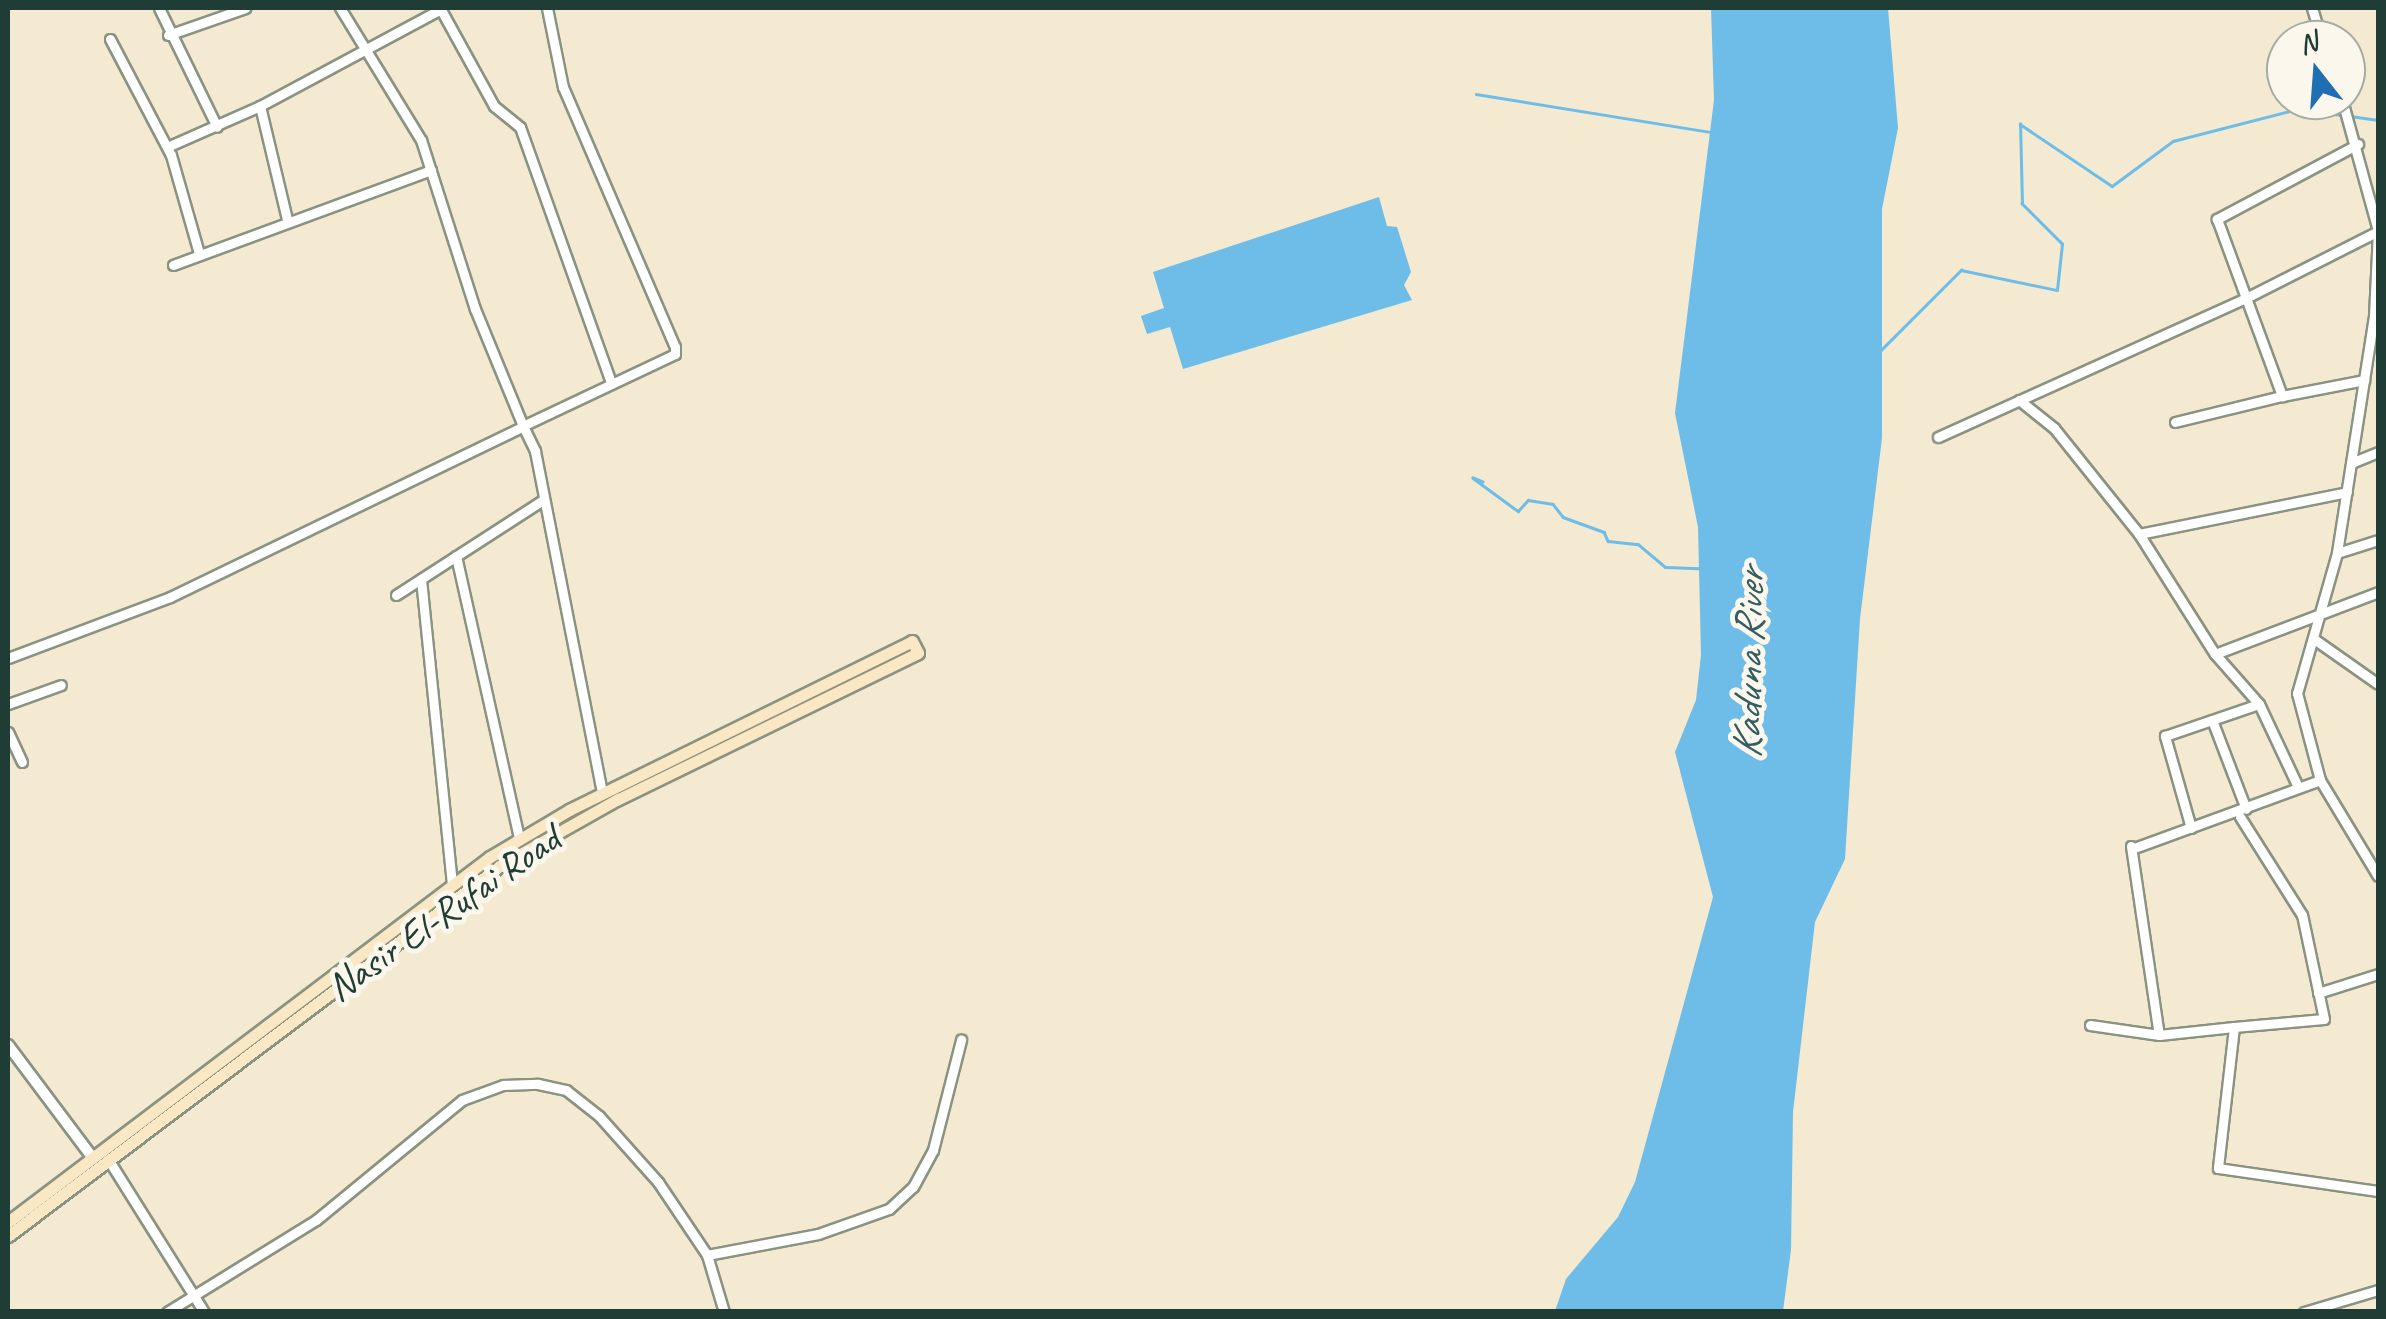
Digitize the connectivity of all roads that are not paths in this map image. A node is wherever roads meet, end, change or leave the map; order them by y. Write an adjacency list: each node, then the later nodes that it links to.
1 (159, 8): 6 (street)
2 (245, 8): 6 (street)
3 (340, 8): 8 (street)
4 (440, 8): 8 (street); 22 (street)
5 (547, 8): 22 (street)
6 (168, 36): 11 (street)
7 (110, 38): 13 (street)
8 (368, 50): 9 (street); 14 (street)
9 (260, 106): 11 (street); 15 (street)
10 (2349, 120): 12 (street)
11 (217, 127): 13 (street)
12 (2356, 139): 16 (street); 19 (street)
13 (167, 147): 17 (street)
14 (431, 170): 15 (street); 26 (street)
15 (287, 219): 17 (street)
16 (2378, 231): 19 (street); 20 (street)
17 (199, 253): 18 (street)
18 (172, 265)
19 (2248, 297): 23 (street); 24 (street)
20 (2376, 316): 21 (street)
21 (2364, 380): 23 (street); 29 (street)
22 (611, 382): 26 (street)
23 (2282, 396): 25 (street)
24 (2019, 400): 27 (street); 32 (street)
25 (2175, 422)
26 (522, 426): 31 (street); 43 (street)
27 (1938, 437)
28 (2378, 452): 29 (street)
29 (2351, 463): 30 (street)
30 (2347, 492): 32 (street); 34 (street)
31 (543, 500): 35 (street); 54 (street)
32 (2138, 534): 42 (street)
33 (2378, 540): 34 (street)
34 (2337, 553): 39 (street)
35 (456, 556): 36 (street); 57 (street)
36 (421, 580): 38 (street); 59 (street)
37 (2378, 592): 39 (street)
38 (396, 596)
39 (2322, 611): 40 (street); 42 (street)
40 (2314, 638): 44 (street); 52 (street)
41 (918, 653): 49 (main road)
42 (2216, 654): 47 (street)
43 (8, 658)
44 (2378, 684)
45 (62, 685): 46 (street)
46 (8, 704)
47 (2258, 704): 48 (street); 53 (street)
48 (2212, 720): 55 (street); 56 (street)
49 (754, 726): 54 (main road, Nasir El-Rufai Road); 61 (main road, Nasir El-Rufai Road)
50 (8, 732): 51 (street)
51 (22, 762)
52 (2320, 780): 53 (street); 58 (street)
53 (2298, 787): 55 (street)
54 (602, 793): 57 (main road, Nasir El-Rufai Road)
55 (2243, 813): 56 (street); 62 (street)
56 (2191, 828): 65 (street)
57 (519, 839): 59 (main road, Nasir El-Rufai Road)
58 (2378, 876)
59 (452, 884): 61 (main road, Nasir El-Rufai Road)
60 (2378, 974): 62 (street)
61 (323, 988): 68 (main road, Nasir El-Rufai Road); 69 (main road, Nasir El-Rufai Road)
62 (2318, 993): 64 (street)
63 (2090, 1025): 65 (street)
64 (2234, 1027): 65 (street); 70 (street)
65 (2159, 1034)
66 (961, 1040): 73 (street)
67 (8, 1046): 68 (street)
68 (92, 1157): 71 (main road, Nasir El-Rufai Road)
69 (108, 1159): 72 (main road, Nasir El-Rufai Road); 75 (street)
70 (2378, 1188)
71 (8, 1222)
72 (8, 1236)
73 (707, 1255): 75 (street); 78 (street)
74 (2378, 1290): 79 (street)
75 (194, 1295): 76 (street); 77 (street)
76 (167, 1312)
77 (204, 1312)
78 (724, 1312)
79 (2304, 1312)

